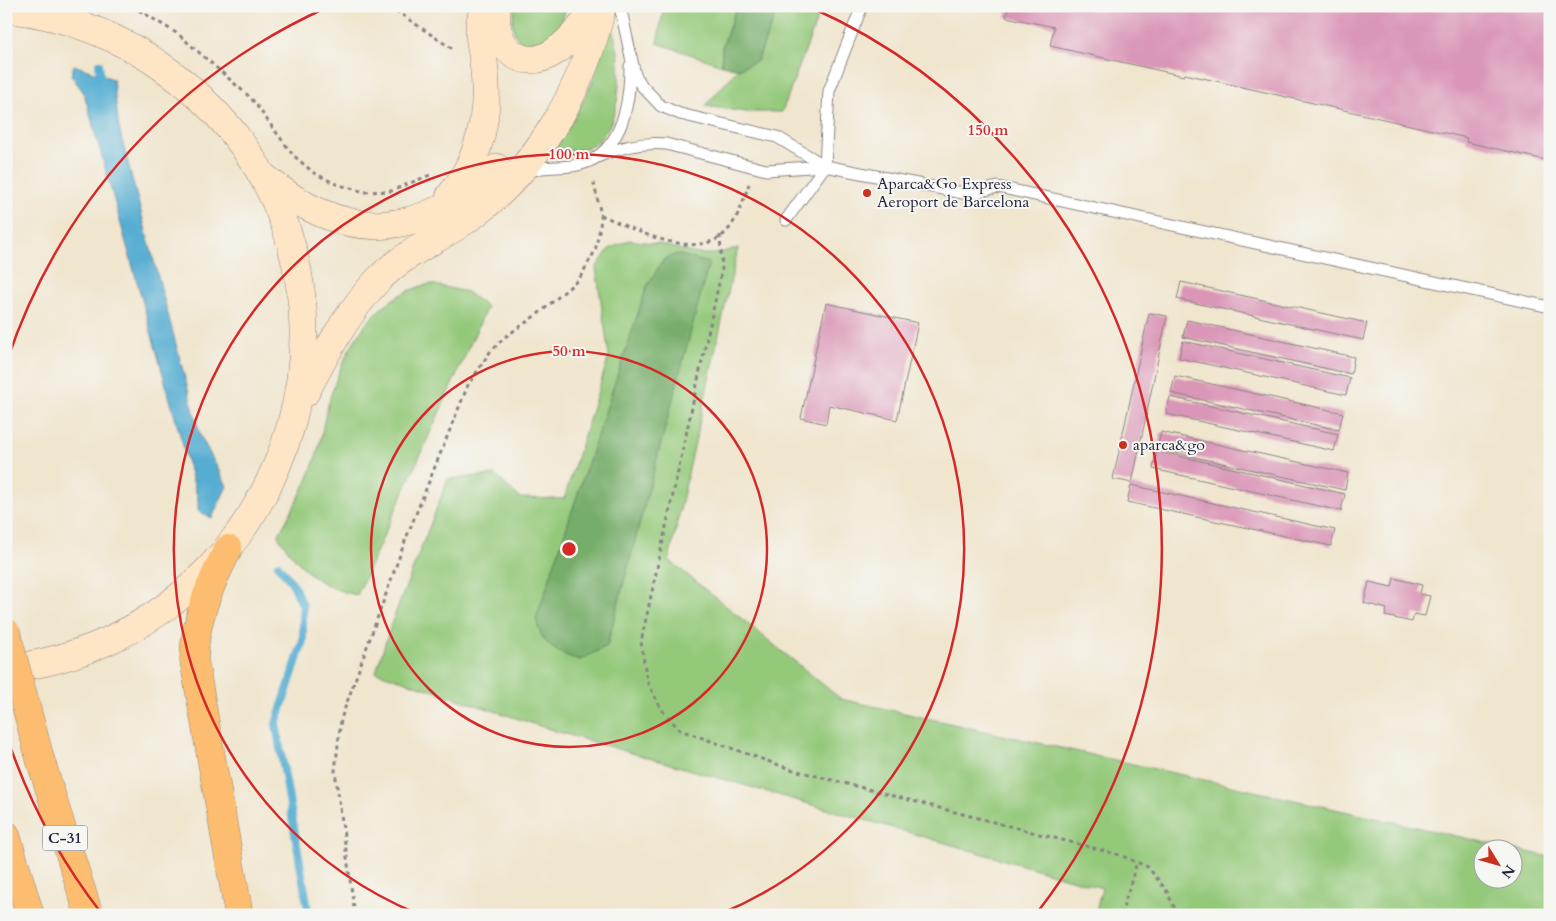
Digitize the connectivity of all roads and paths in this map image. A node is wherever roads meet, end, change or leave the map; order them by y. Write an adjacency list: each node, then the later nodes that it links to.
1 (132, 6): 14 (path)
2 (389, 6): 9 (path)
3 (486, 6): 18 (main road)
4 (498, 6): 8 (main road)
5 (620, 6): 10 (lane)
6 (862, 6): 13 (lane)
7 (6, 9): 15 (main road)
8 (594, 11): 17 (main road); 18 (main road)
9 (459, 54)
10 (630, 57): 11 (lane); 13 (lane)
11 (597, 157): 12 (lane); 13 (lane)
12 (586, 162): 17 (lane); 19 (path)
13 (825, 166): 20 (lane); 22 (lane)
14 (436, 171)
15 (259, 173): 18 (main road); 23 (main road)
16 (749, 182): 21 (path)
17 (502, 189): 23 (main road)
18 (434, 212)
19 (601, 215): 21 (path); 32 (path)
20 (786, 220)
21 (720, 235): 28 (path)
22 (1550, 307)
23 (296, 410): 24 (main road)
24 (228, 550): 26 (main road); 31 (highway)
25 (6, 632): 30 (highway, C-31, bridge)
26 (6, 669)
27 (6, 835): 29 (highway)
28 (1137, 862): 33 (path); 34 (path)
29 (30, 915)
30 (88, 915)
31 (239, 915)
32 (355, 915)
33 (1121, 915)
34 (1178, 915)

